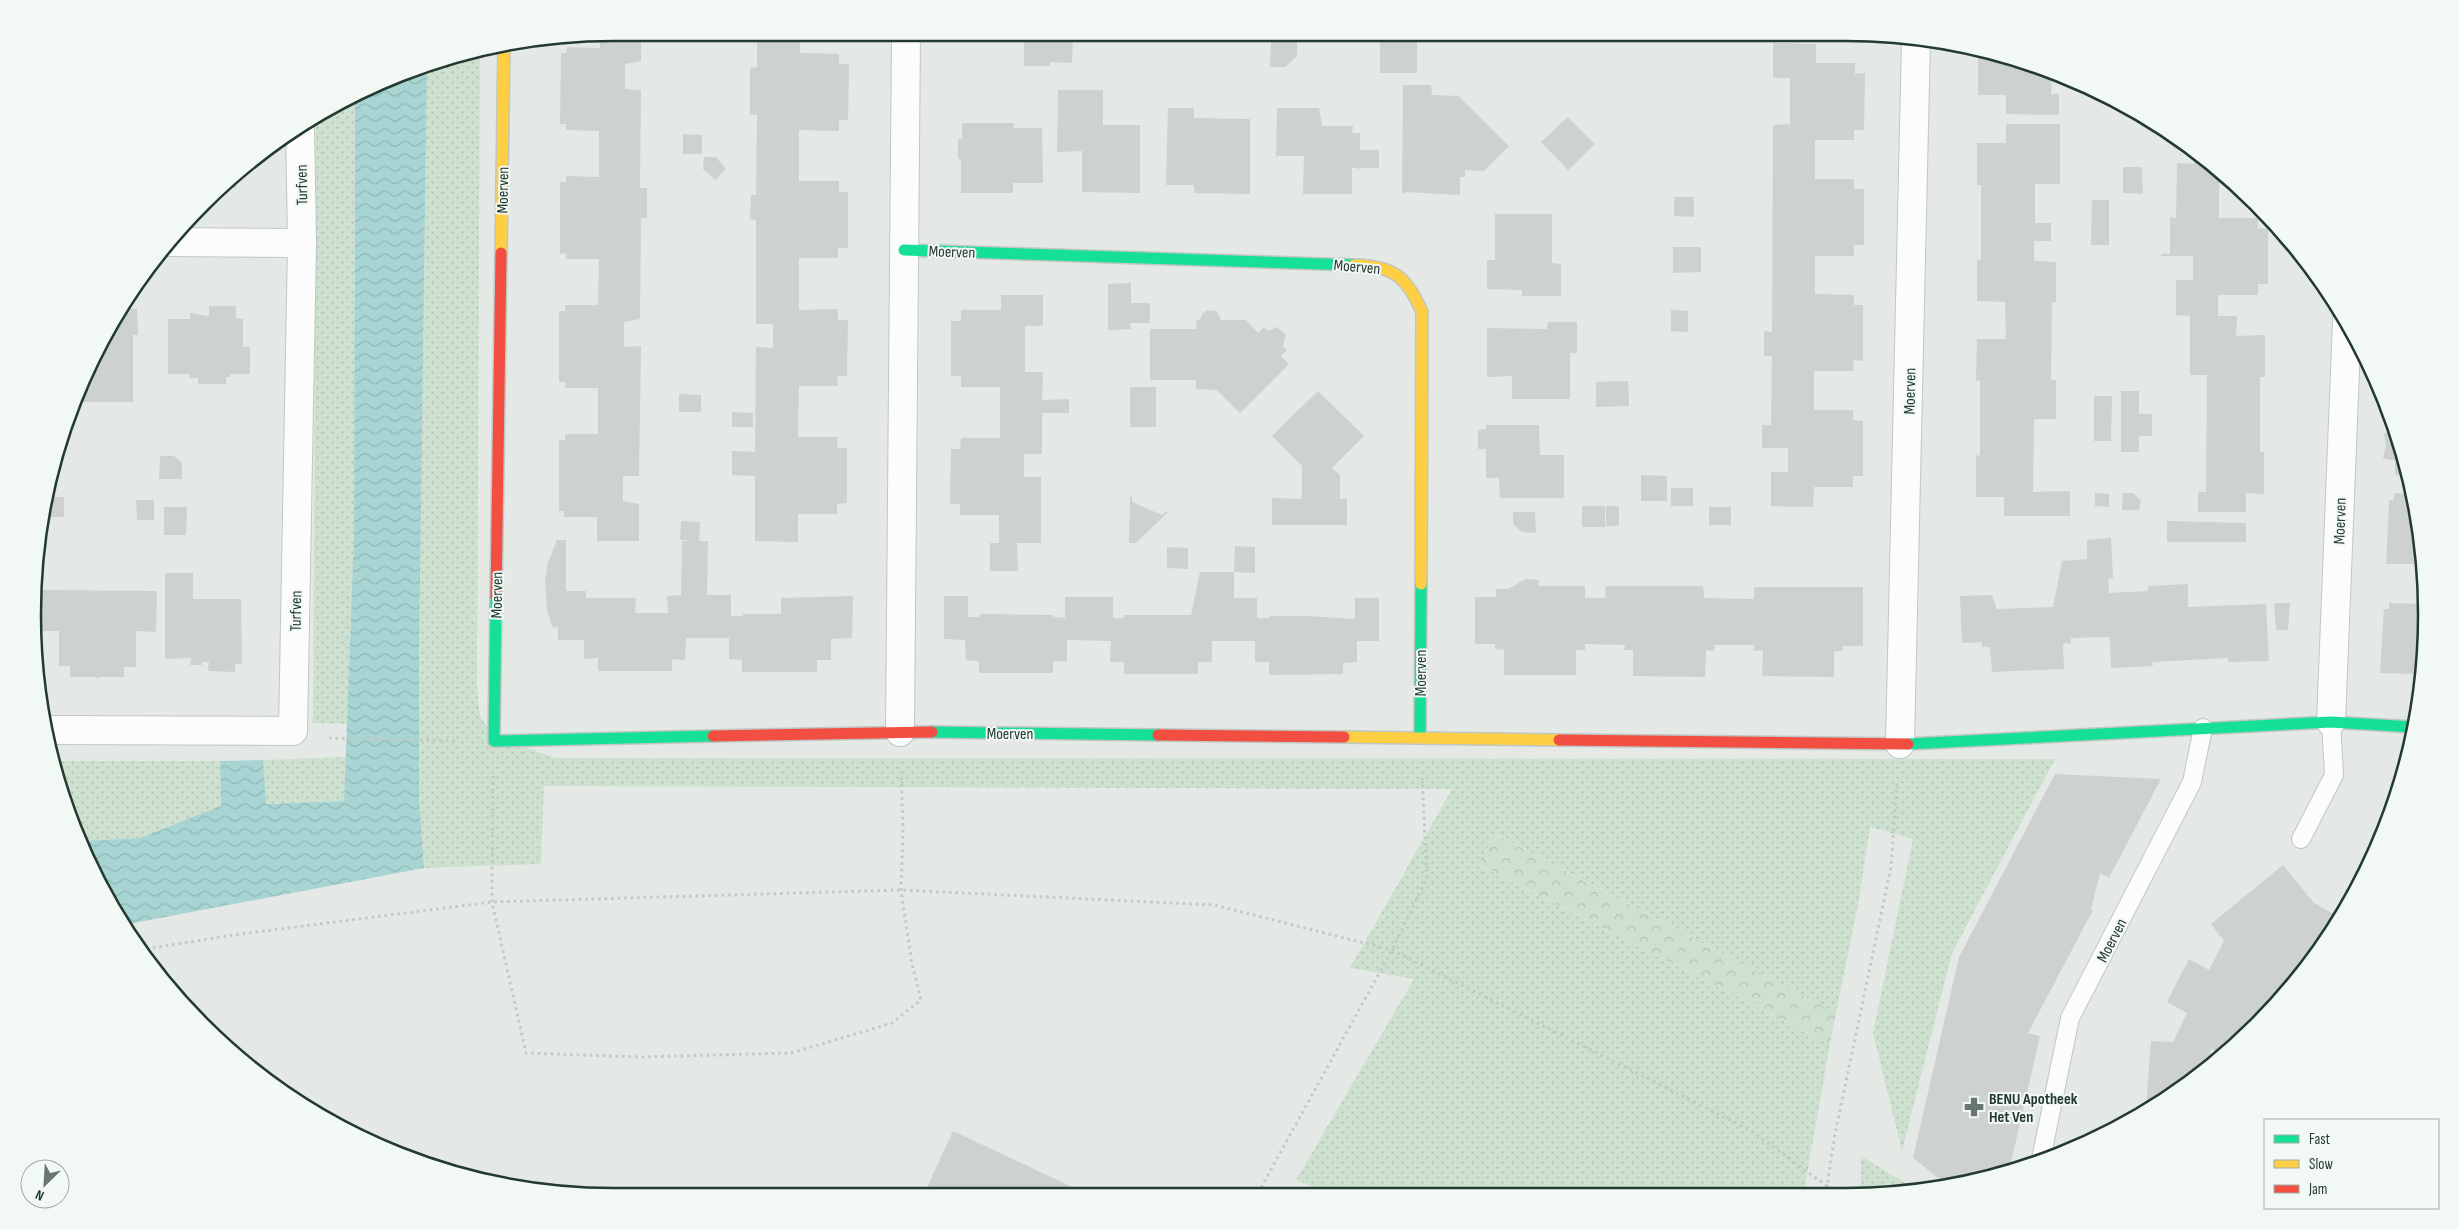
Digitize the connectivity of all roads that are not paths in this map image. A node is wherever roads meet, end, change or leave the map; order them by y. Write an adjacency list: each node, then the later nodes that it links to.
1 (906, 41): 7 (street, Moerven)
2 (1916, 46): 15 (street, Moerven)
3 (504, 52): 13 (street, Moerven)
4 (300, 135): 6 (street, Turfven)
5 (180, 242): 6 (street)
6 (302, 243): 12 (street, Turfven)
7 (904, 250): 13 (street, Moerven); 14 (street, Moerven)
8 (2345, 336): 9 (street, Moerven)
9 (2331, 722): 10 (street, Moerven); 11 (street, Moerven); 16 (lane, Moerven)
10 (2407, 727)
11 (2203, 728): 15 (street, Moerven); 17 (lane, Moerven)
12 (53, 730)
13 (900, 732): 14 (street, Moerven)
14 (1420, 736): 15 (street, Moerven)
15 (1900, 744)
16 (2301, 839)
17 (2042, 1152)

